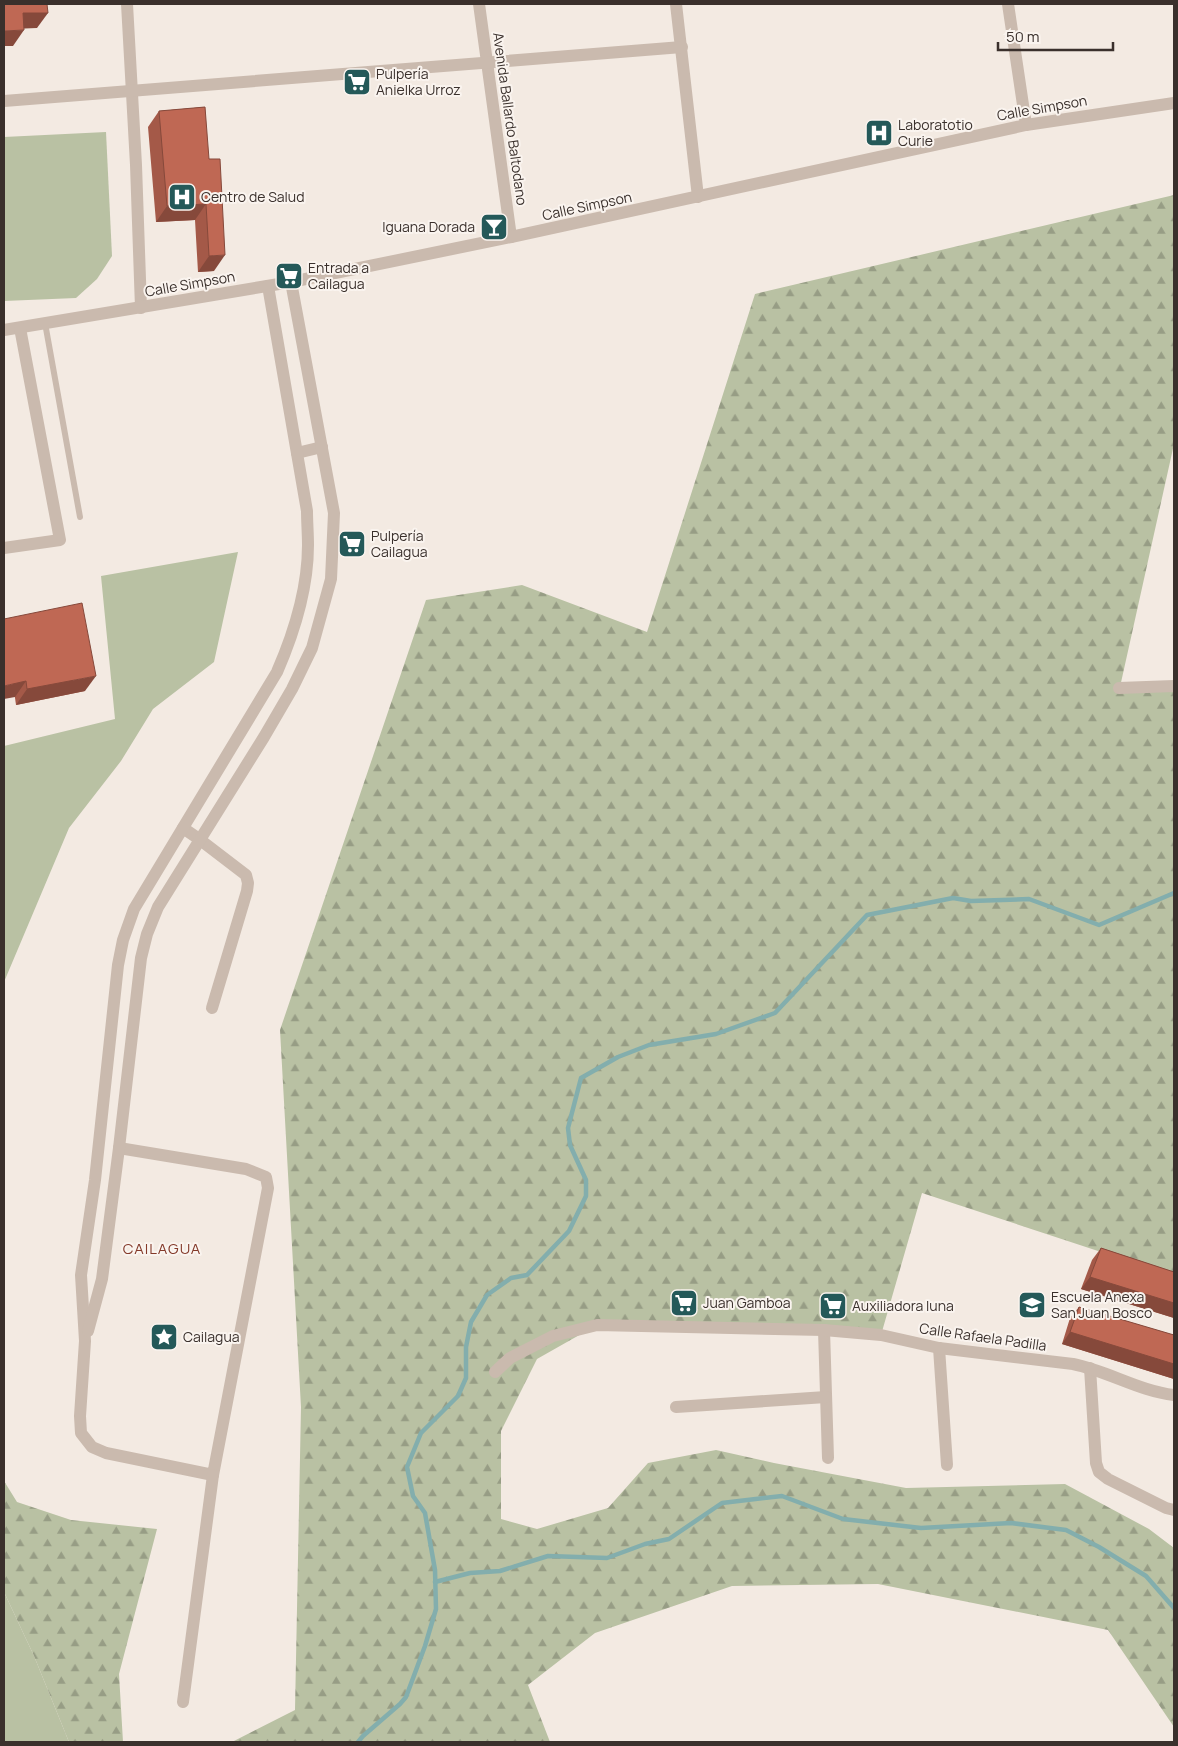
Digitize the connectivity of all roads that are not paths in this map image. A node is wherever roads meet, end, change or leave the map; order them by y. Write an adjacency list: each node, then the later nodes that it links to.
1 (127, 4): 7 (street)
2 (480, 4): 6 (street, Avenida Ballardo Baltodano)
3 (676, 4): 5 (street)
4 (1008, 4): 10 (street)
5 (682, 47): 6 (street); 11 (street)
6 (488, 61): 7 (street); 12 (street, Avenida Ballardo Baltodano)
7 (132, 91): 8 (street); 15 (street)
8 (4, 101)
9 (1174, 103): 10 (street, Calle Simpson)
10 (1026, 125): 11 (street, Calle Simpson)
11 (698, 197): 12 (street, Calle Simpson)
12 (510, 238): 13 (street, Calle Simpson)
13 (291, 282): 14 (street, Calle Simpson); 19 (street)
14 (268, 286): 15 (street, Calle Simpson); 20 (street)
15 (141, 308): 16 (street, Calle Simpson)
16 (46, 323): 17 (street, Calle Simpson); 21 (lane)
17 (20, 328): 18 (street, Calle Simpson); 22 (street)
18 (4, 330)
19 (322, 447): 20 (street); 26 (street)
20 (297, 452): 25 (street)
21 (80, 517)
22 (4, 548)
23 (1174, 686): 24 (street)
24 (1120, 688)
25 (182, 828): 26 (street); 29 (street)
26 (199, 839): 27 (street); 28 (street)
27 (212, 1008)
28 (119, 1148): 30 (street); 41 (street)
29 (95, 1180): 30 (street); 32 (street)
30 (114, 1182): 32 (street)
31 (824, 1330): 33 (street, Calle Rafaela Padilla); 35 (street, Calle Rafaela Padilla); 37 (street)
32 (85, 1341): 41 (street)
33 (939, 1348): 34 (street, Calle Rafaela Padilla); 40 (street)
34 (1090, 1368): 36 (street, Calle Rafaela Padilla); 42 (street)
35 (495, 1372)
36 (1174, 1395)
37 (826, 1396): 38 (street); 39 (street)
38 (676, 1408)
39 (828, 1458)
40 (947, 1465)
41 (213, 1475): 43 (street)
42 (1174, 1510)
43 (183, 1702)

